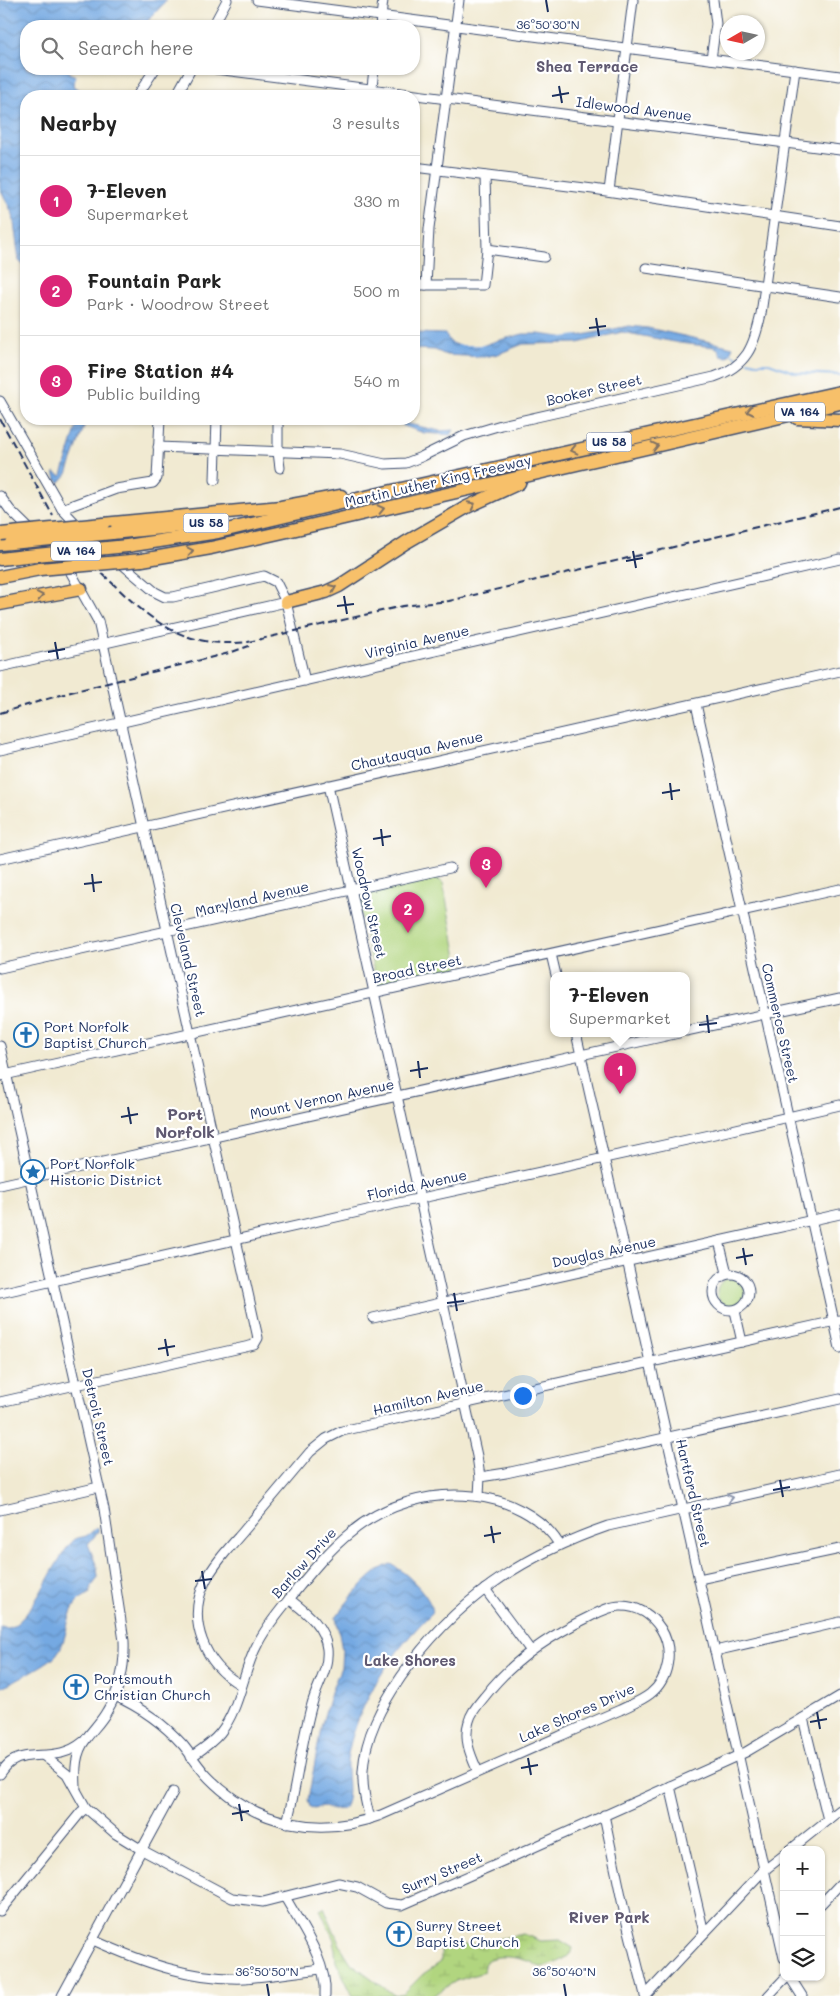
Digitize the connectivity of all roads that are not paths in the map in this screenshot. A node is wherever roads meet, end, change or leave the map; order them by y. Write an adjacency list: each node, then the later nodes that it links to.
1 (228, 0): 8 (street)
2 (257, 0): 7 (street)
3 (383, 0): 7 (street)
4 (459, 0): 12 (street)
5 (633, 0): 13 (street)
6 (713, 0): 14 (street)
7 (381, 16): 9 (street); 10 (street)
8 (216, 20)
9 (381, 20)
10 (414, 20)
11 (420, 21): 12 (street)
12 (456, 25): 13 (street); 26 (street)
13 (628, 48): 14 (street); 27 (street)
14 (711, 59): 15 (street)
15 (795, 70): 20 (street); 28 (street, Booker Street)
16 (151, 75): 21 (street)
17 (188, 75): 22 (street)
18 (255, 75): 23 (street, Idlewood Avenue)
19 (373, 75): 24 (street)
20 (840, 76)
21 (142, 90)
22 (179, 90)
23 (352, 90)
24 (371, 90)
25 (420, 97): 26 (street, Idlewood Avenue)
26 (446, 99): 27 (street, Idlewood Avenue); 31 (street)
27 (618, 121): 28 (street, Idlewood Avenue); 33 (street)
28 (785, 143): 29 (street, Idlewood Avenue); 34 (street, Booker Street)
29 (840, 150)
30 (420, 168): 31 (street)
31 (436, 170): 32 (street); 40 (street)
32 (485, 176): 33 (street); 36 (street)
33 (609, 191): 34 (street)
34 (775, 216): 35 (street); 41 (street, Booker Street)
35 (840, 226)
36 (487, 249): 37 (street); 40 (street)
37 (544, 256)
38 (646, 268): 41 (street)
39 (420, 286): 40 (street)
40 (426, 286)
41 (765, 286): 42 (street); 53 (street, Booker Street)
42 (840, 297)
43 (840, 390): 57 (highway, Martin Luther King Freeway / US 58, one-way to 57)
44 (0, 401): 60 (street)
45 (840, 403): 47 (highway, Martin Luther King Freeway / VA 164)
46 (840, 420): 47 (highway, US 58)
47 (760, 422): 55 (highway, Martin Luther King Freeway / US 58, one-way to 47)
48 (160, 425): 51 (street)
49 (217, 425): 52 (street)
50 (278, 425): 53 (street)
51 (158, 448): 52 (street, Booker Street); 60 (street)
52 (216, 450): 53 (street, Booker Street); 56 (street)
53 (278, 452): 54 (street)
54 (280, 468)
55 (556, 468): 67 (highway, Martin Luther King Freeway / US 58, one-way to 55, bridge); 71 (highway, one-way to 55)
56 (215, 480)
57 (383, 493): 62 (highway, Martin Luther King Freeway / US 58); 63 (highway)
58 (0, 496): 61 (street)
59 (0, 506): 61 (street)
60 (62, 509): 71 (street)
61 (10, 510): 70 (street, Cleveland Street)
62 (300, 514): 63 (highway, US 58); 65 (highway, VA 164, bridge)
63 (108, 529): 64 (highway, US 58, bridge)
64 (3, 539)
65 (0, 559)
66 (840, 559): 76 (street, Virginia Avenue)
67 (40, 569): 68 (highway, US 58); 69 (highway, VA 164)
68 (0, 571)
69 (0, 577)
70 (81, 588): 72 (highway, one-way to 70); 73 (street, Cleveland Street)
71 (286, 602): 73 (street); 76 (street)
72 (0, 604)
73 (104, 643): 74 (street); 78 (street, Cleveland Street)
74 (0, 667)
75 (840, 671): 77 (street, Chautauqua Avenue)
76 (305, 681): 78 (street, Virginia Avenue)
77 (696, 704): 80 (street, Chautauqua Avenue); 86 (street, Commerce Street)
78 (121, 723): 79 (street, Virginia Avenue); 81 (street, Cleveland Street)
79 (0, 750)
80 (328, 785): 81 (street, Chautauqua Avenue); 85 (street, Woodrow Street)
81 (144, 827): 82 (street, Chautauqua Avenue); 87 (street, Cleveland Street)
82 (0, 859)
83 (450, 868): 85 (street, Maryland Avenue)
84 (840, 889): 86 (street, Broad Street)
85 (352, 890): 87 (street, Maryland Avenue); 91 (street, Woodrow Street)
86 (741, 911): 88 (street, Broad Street); 93 (street, Commerce Street)
87 (167, 931): 89 (street, Maryland Avenue); 95 (street, Cleveland Street)
88 (551, 954): 90 (street); 91 (street, Broad Street)
89 (0, 968)
90 (555, 972)
91 (374, 992): 95 (street, Broad Street); 101 (street, Woodrow Street)
92 (840, 998): 93 (street)
93 (764, 1014): 94 (street); 103 (street, Commerce Street)
94 (690, 1030)
95 (190, 1035): 100 (street, Broad Street); 104 (street, Cleveland Street)
96 (577, 1037): 99 (street, Hartford Street)
97 (661, 1037): 99 (street, Mount Vernon Avenue)
98 (0, 1046): 100 (street, Detroit Street)
99 (581, 1055): 101 (street, Mount Vernon Avenue); 105 (street, Hartford Street)
100 (3, 1076): 106 (street, Detroit Street)
101 (398, 1096): 104 (street, Mount Vernon Avenue); 108 (street, Woodrow Street)
102 (840, 1104): 103 (street, Florida Avenue)
103 (788, 1117): 105 (street, Florida Avenue); 110 (street, Commerce Street)
104 (213, 1137): 106 (street, Mount Vernon Avenue); 111 (street, Cleveland Street)
105 (604, 1158): 108 (street, Florida Avenue); 113 (street, Hartford Street)
106 (30, 1178): 107 (street, Mount Vernon Avenue); 115 (street, Detroit Street)
107 (0, 1185)
108 (421, 1199): 111 (street, Florida Avenue); 117 (street, Woodrow Street)
109 (840, 1214): 110 (street, Douglas Avenue)
110 (811, 1220): 112 (street, Douglas Avenue); 120 (street, Commerce Street)
111 (236, 1240): 115 (street, Florida Avenue); 124 (street, Cleveland Street)
112 (719, 1241): 113 (street, Douglas Avenue); 114 (street)
113 (628, 1261): 117 (street, Douglas Avenue); 123 (street, Hartford Street)
114 (727, 1274): 118 (street); 118 (street)
115 (53, 1282): 116 (street, Florida Avenue); 124 (street, Detroit Street)
116 (0, 1293)
117 (444, 1302): 119 (street, Douglas Avenue); 127 (street, Woodrow Street)
118 (735, 1310): 121 (street)
119 (373, 1318)
120 (837, 1321): 121 (street, Hamilton Avenue); 122 (street, Commerce Street)
121 (742, 1342): 123 (street, Hamilton Avenue)
122 (840, 1348)
123 (650, 1363): 127 (street, Hamilton Avenue); 128 (street, Hartford Street)
124 (76, 1384): 126 (street); 131 (street, Detroit Street)
125 (840, 1398): 128 (street)
126 (0, 1402)
127 (466, 1404): 130 (street, Woodrow Street); 143 (street, Hamilton Avenue)
128 (667, 1437): 130 (street); 134 (street, Hartford Street)
129 (840, 1474): 134 (street, one-way to 129)
130 (480, 1477): 132 (street, Woodrow Street)
131 (99, 1487): 133 (street); 144 (street, Detroit Street)
132 (479, 1496): 135 (street, Barlow Drive); 139 (street, Barlow Drive)
133 (0, 1510)
134 (683, 1510): 135 (street); 137 (street, Hartford Street)
135 (559, 1544): 138 (street)
136 (840, 1549): 137 (street)
137 (699, 1579): 142 (street, Hartford Street)
138 (485, 1590): 141 (street); 159 (street)
139 (289, 1599): 143 (street, Barlow Drive); 161 (street)
140 (840, 1622): 142 (street)
141 (531, 1651): 151 (street, Lake Shores Drive); 151 (street, Lake Shores Drive)
142 (715, 1651): 148 (street, Hartford Street)
143 (241, 1685): 150 (street, Barlow Drive)
144 (115, 1696): 147 (street, Detroit Street); 150 (street, Lake Shores Drive)
145 (840, 1696): 146 (street, Surry Street)
146 (803, 1718): 148 (street, Surry Street); 160 (street)
147 (84, 1740): 149 (street); 154 (street, Detroit Street)
148 (738, 1755): 153 (street, Surry Street); 165 (street, Hartford Street)
149 (44, 1756): 152 (street); 154 (street, Surry Street)
150 (191, 1757): 161 (street, Lake Shores Drive)
151 (478, 1772): 159 (street, Lake Shores Drive)
152 (0, 1774)
153 (670, 1786): 158 (street, Surry Street); 170 (street)
154 (76, 1787): 156 (street, Surry Street)
155 (173, 1792): 163 (street)
156 (86, 1808): 163 (street, Surry Street); 169 (street)
157 (840, 1810): 160 (street)
158 (604, 1815): 167 (street, Surry Street); 178 (street)
159 (370, 1819): 161 (street, Lake Shores Drive)
160 (828, 1820): 162 (street)
161 (287, 1823)
162 (795, 1846)
163 (142, 1850): 167 (street, Surry Street); 172 (street)
164 (780, 1858): 165 (street)
165 (764, 1870): 170 (street); 171 (street, Hartford Street)
166 (840, 1884): 168 (street)
167 (285, 1897): 173 (street)
168 (825, 1900)
169 (0, 1911)
170 (704, 1933): 178 (street)
171 (780, 1936)
172 (93, 1940): 173 (street); 176 (street)
173 (321, 1969): 177 (street)
174 (782, 1981): 179 (street)
175 (793, 1981): 180 (street)
176 (62, 1996)
177 (325, 1996)
178 (645, 1996)
179 (768, 1996)
180 (802, 1996)

